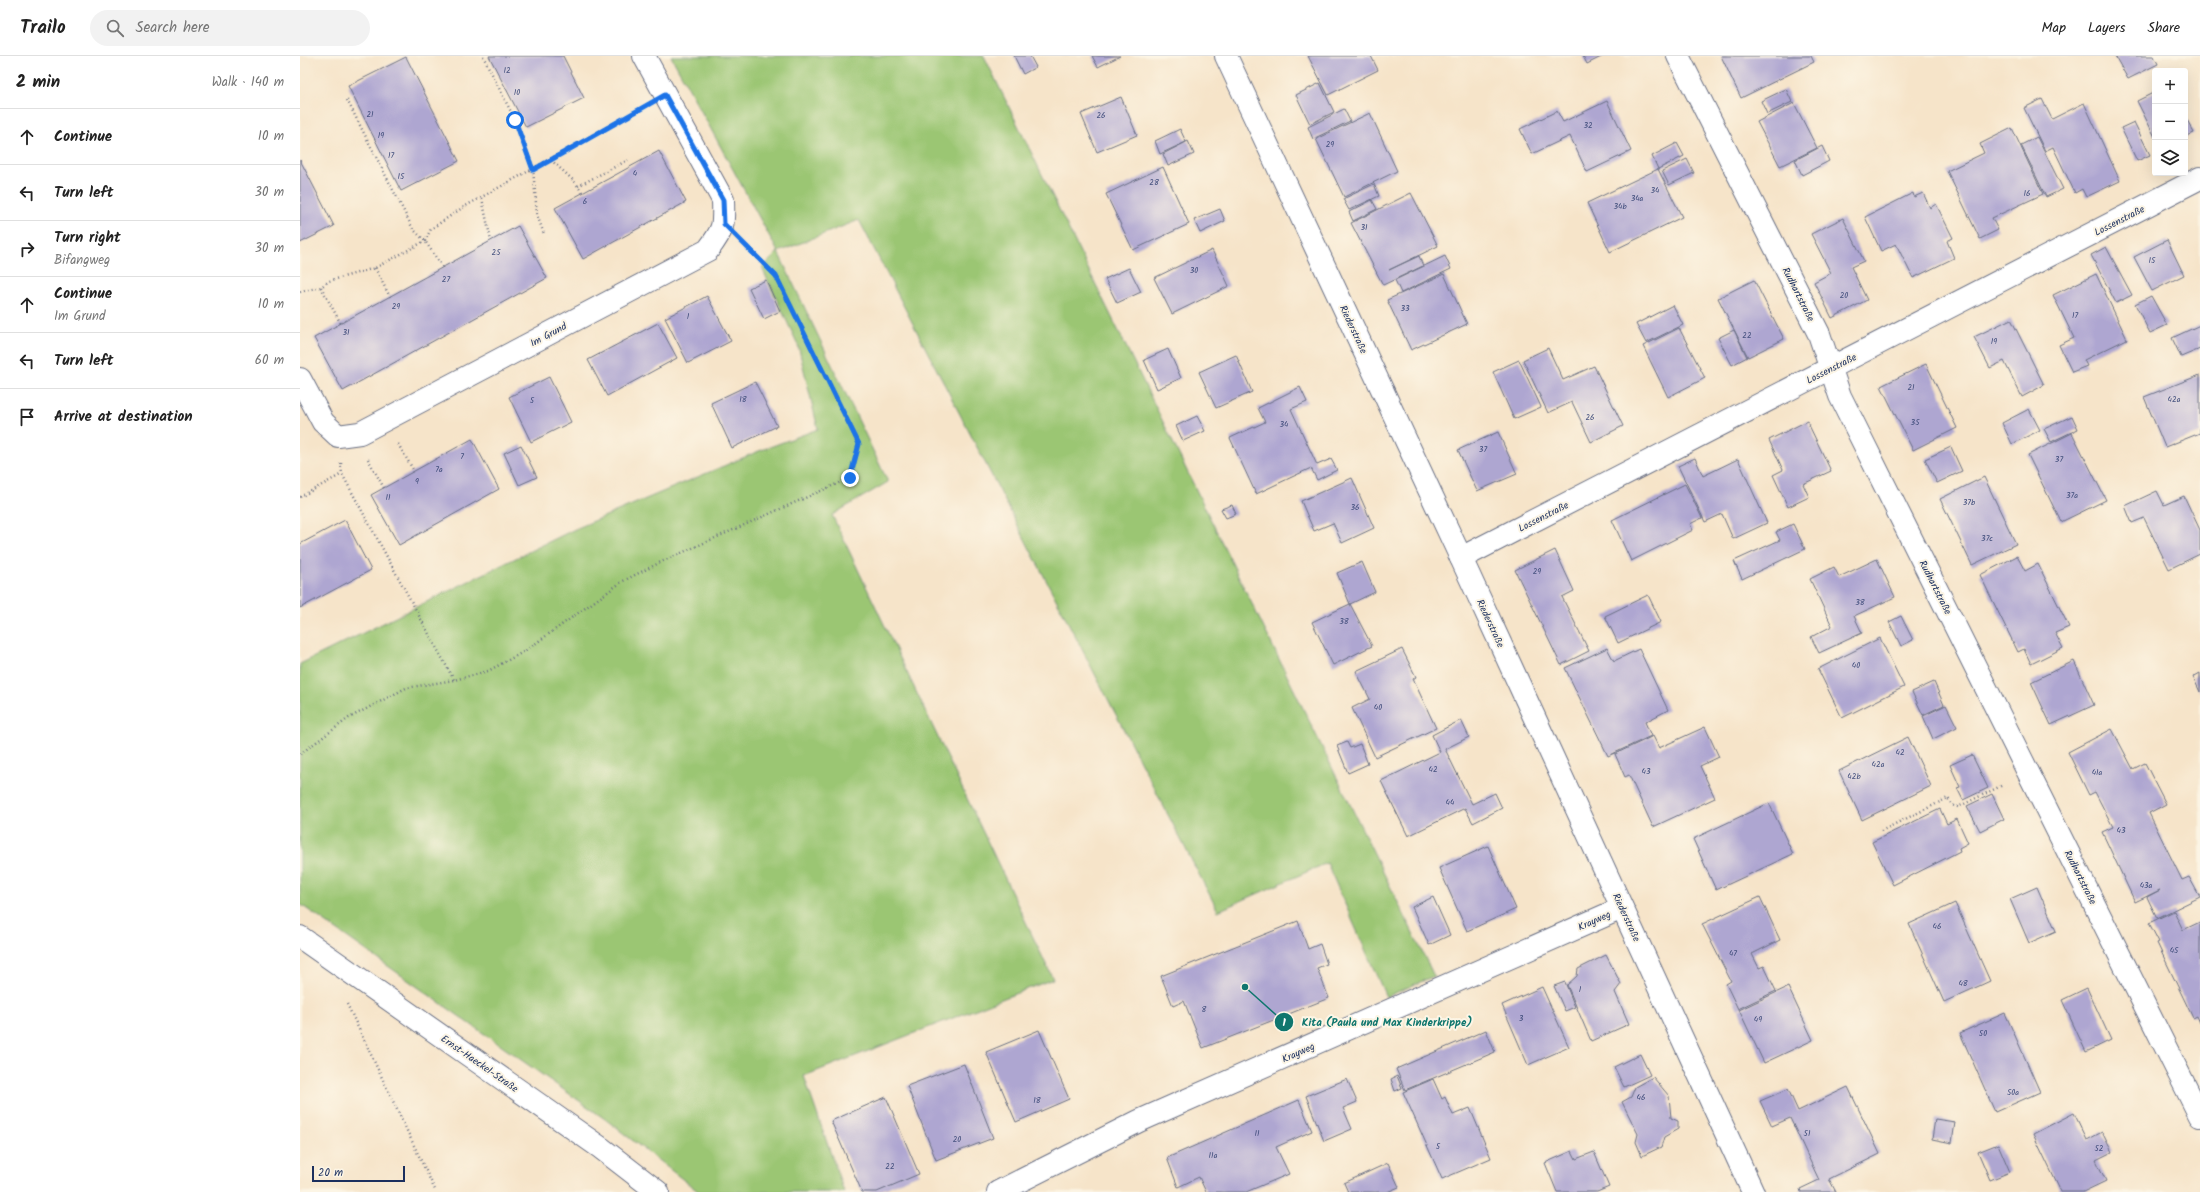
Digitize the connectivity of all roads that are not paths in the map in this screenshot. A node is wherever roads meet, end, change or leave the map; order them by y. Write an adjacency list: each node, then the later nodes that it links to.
1 (644, 56): 6 (street, Im Grund)
2 (1226, 56): 7 (street, Riederstraße)
3 (1678, 56): 5 (street, Rudhartstraße)
4 (2200, 178): 5 (street, Lossenstraße)
5 (1830, 369): 7 (street, Lossenstraße); 10 (street, Rudhartstraße)
6 (300, 379)
7 (1461, 558): 8 (street, Riederstraße)
8 (1622, 908): 12 (street, Krayweg); 13 (street, Riederstraße)
9 (300, 937): 11 (street, Ernst-Haeckel-Straße)
10 (2200, 1116)
11 (658, 1192)
12 (998, 1192)
13 (1753, 1192)

